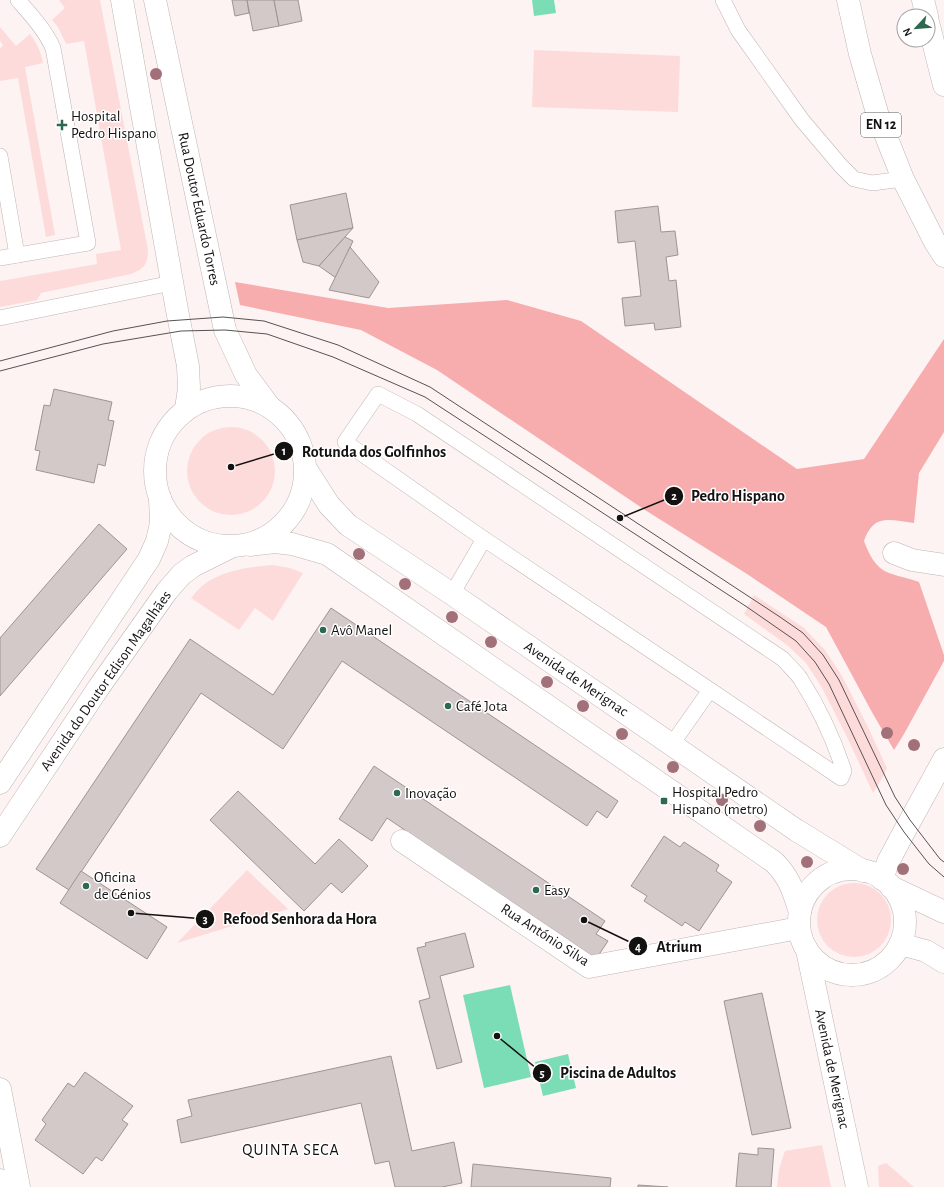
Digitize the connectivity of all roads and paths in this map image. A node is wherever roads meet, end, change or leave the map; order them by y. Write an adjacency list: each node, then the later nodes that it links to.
1 (18, 0): 10 (lane)
2 (122, 0): 13 (main road)
3 (154, 0): 15 (main road, Rua Doutor Eduardo Torres)
4 (723, 0): 9 (lane)
5 (848, 0): 9 (main road, EN 12)
6 (934, 48): 7 (main road)
7 (944, 85)
8 (0, 156): 10 (lane)
9 (903, 180): 11 (main road, EN 12)
10 (18, 255): 12 (lane)
11 (944, 256)
12 (0, 258)
13 (172, 283): 14 (lane); 16 (main road)
14 (0, 318)
15 (270, 407): 16 (main road, Avenida do Doutor Edison Magalhães); 17 (main road, Avenida do Doutor Edison Magalhães)
16 (186, 409): 18 (main road, Avenida do Doutor Edison Magalhães)
17 (306, 469): 20 (main road, Avenida do Doutor Edison Magalhães); 23 (main road, Avenida de Merignac)
18 (160, 498): 20 (main road, Avenida do Doutor Edison Magalhães); 27 (main road, Avenida do Doutor Edison Magalhães)
19 (484, 539): 23 (lane); 24 (lane); 24 (lane)
20 (240, 546): 28 (main road, Avenida do Doutor Edison Magalhães); 32 (main road)
21 (894, 553): 22 (main road)
22 (944, 565)
23 (452, 594): 25 (main road, Avenida de Merignac)
24 (710, 690): 25 (lane)
25 (672, 744): 30 (main road, Avenida de Merignac)
26 (944, 759): 30 (main road)
27 (0, 784)
28 (4, 823)
29 (402, 840): 32 (main road, Rua António Silva)
30 (879, 879): 31 (main road, Avenida de Merignac); 32 (main road); 33 (main road)
31 (944, 912)
32 (800, 920): 34 (main road)
33 (900, 944): 34 (main road); 35 (main road)
34 (807, 950): 38 (main road, Avenida de Merignac)
35 (944, 962)
36 (0, 1089): 40 (main road)
37 (0, 1180): 39 (main road)
38 (856, 1186)
39 (10, 1187)
40 (19, 1187)

